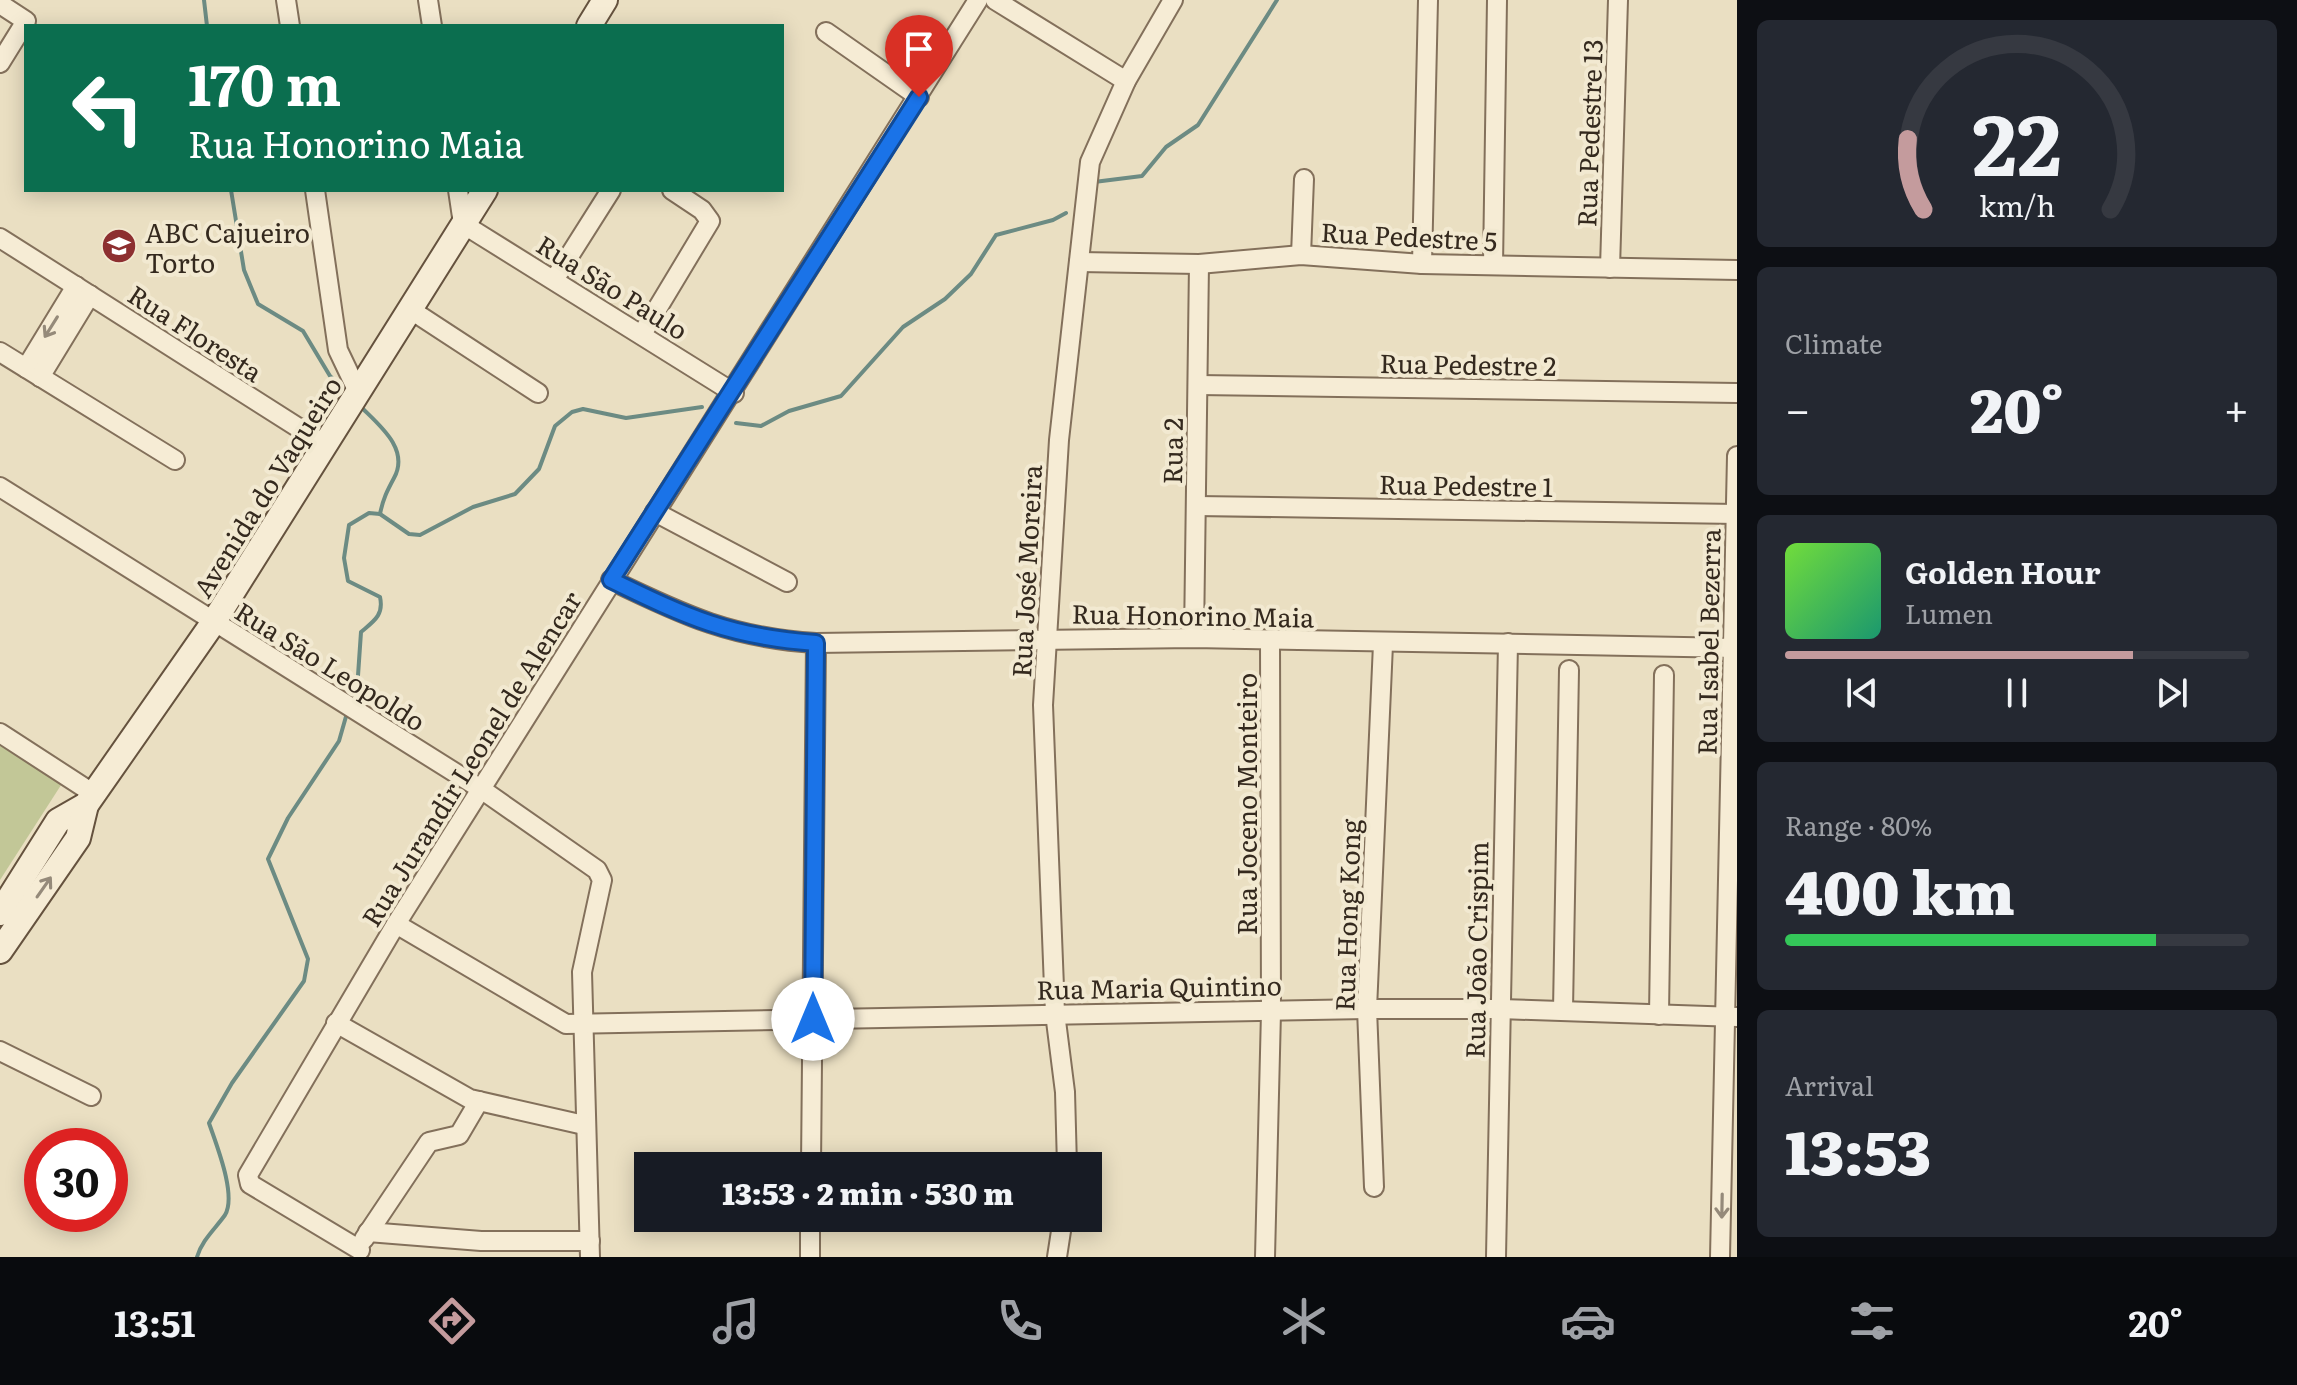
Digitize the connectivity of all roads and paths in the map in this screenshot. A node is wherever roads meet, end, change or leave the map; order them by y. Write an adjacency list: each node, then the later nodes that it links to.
1 (286, 0): 13 (street)
2 (428, 0): 14 (street)
3 (605, 0): 15 (street)
4 (978, 0): 19 (street, Rua Jurandir Leonel de Alencar)
5 (995, 0): 18 (street)
6 (1173, 0): 18 (street, Rua José Moreira)
7 (1428, 0): 31 (street)
8 (1497, 0): 32 (street)
9 (1618, 0): 33 (street, Rua Pedestre 13)
10 (0, 4): 11 (street)
11 (24, 24)
12 (24, 24): 17 (street)
13 (290, 24)
14 (432, 24)
15 (590, 24)
16 (826, 32): 19 (street)
17 (0, 63)
18 (1126, 81): 29 (street, Rua José Moreira)
19 (919, 97): 43 (street, Rua Jurandir Leonel de Alencar)
20 (1304, 179): 28 (street)
21 (315, 192): 45 (street)
22 (458, 192): 26 (street)
23 (484, 192): 26 (street, Avenida do Vaqueiro)
24 (610, 192): 35 (street)
25 (675, 192): 38 (street)
26 (463, 224): 35 (street, Rua São Paulo); 37 (street, Avenida do Vaqueiro)
27 (0, 238): 36 (street, Rua Floresta)
28 (1301, 255): 30 (street, Rua Pedestre 5); 31 (street, Rua Pedestre 5)
29 (1079, 262): 30 (street, Rua Pedestre 5); 57 (street, Rua José Moreira)
30 (1199, 264): 41 (street, Rua 2)
31 (1422, 264): 32 (street, Rua Pedestre 5)
32 (1493, 265): 33 (street, Rua Pedestre 5)
33 (1610, 268): 34 (street, Rua Pedestre 5)
34 (1737, 270)
35 (554, 280): 38 (street, Rua São Paulo)
36 (83, 290): 40 (street); 46 (street, Rua Floresta)
37 (411, 310): 42 (street); 45 (street, Avenida do Vaqueiro)
38 (642, 334): 43 (street, Rua São Paulo)
39 (0, 352): 40 (street)
40 (33, 373): 48 (street)
41 (1198, 385): 44 (street, Rua Pedestre 2); 50 (street, Rua 2)
42 (538, 393)
43 (734, 393): 51 (street, Rua Jurandir Leonel de Alencar)
44 (1737, 393)
45 (354, 397): 46 (street, Avenida do Vaqueiro)
46 (324, 444): 55 (street, Avenida do Vaqueiro)
47 (1737, 456): 52 (street, Rua Isabel Bezerra)
48 (175, 460)
49 (0, 487): 55 (street, Rua São Leopoldo)
50 (1196, 506): 52 (street, Rua Pedestre 1); 56 (street, Rua 2)
51 (655, 512): 53 (street, Rua Jurandir Leonel de Alencar); 54 (street)
52 (1736, 514): 62 (street, Rua Isabel Bezerra)
53 (611, 580): 59 (street, Rua Honorino Maia); 66 (street, Rua Jurandir Leonel de Alencar)
54 (787, 582)
55 (213, 623): 66 (street, Rua São Leopoldo); 67 (street, Avenida do Vaqueiro)
56 (1194, 638): 57 (street, Rua Honorino Maia); 58 (street, Rua Honorino Maia)
57 (1046, 639): 59 (street, Rua Honorino Maia); 76 (street, Rua José Moreira)
58 (1270, 640): 61 (street, Rua Honorino Maia); 75 (street, Rua Joceno Monteiro)
59 (816, 643): 79 (street)
60 (1508, 643): 61 (street, Rua Honorino Maia); 62 (street, Rua Honorino Maia); 73 (street, Rua João Crispim)
61 (1383, 644): 72 (street, Rua Hong Kong)
62 (1735, 648): 68 (street, Rua Isabel Bezerra)
63 (1569, 670): 74 (street)
64 (1664, 675): 77 (street)
65 (0, 733): 67 (street)
66 (481, 789): 70 (street, Rua Jurandir Leonel de Alencar); 81 (street, Rua São Leopoldo)
67 (90, 799): 69 (street, Avenida do Vaqueiro); 71 (street, Avenida do Vaqueiro, one-way to 67)
68 (1733, 829): 78 (street, Rua Isabel Bezerra)
69 (0, 913)
70 (396, 924): 80 (street, Rua Jurandir Leonel de Alencar); 81 (street)
71 (0, 951)
72 (1367, 1009): 73 (street, Rua Maria Quintino); 75 (street, Rua Maria Quintino); 90 (street, Rua Hong Kong)
73 (1500, 1009): 74 (street, Rua Maria Quintino); 99 (street, Rua João Crispim)
74 (1563, 1010): 77 (street, Rua Maria Quintino)
75 (1271, 1012): 76 (street, Rua Maria Quintino); 98 (street, Rua Joceno Monteiro)
76 (1055, 1013): 79 (street, Rua Maria Quintino); 88 (street, Rua José Moreira)
77 (1659, 1015): 78 (street, Rua Maria Quintino)
78 (1732, 1017): 83 (street, Rua Isabel Bezerra)
79 (813, 1019): 81 (street, Rua Maria Quintino); 87 (street)
80 (336, 1023): 85 (street); 95 (street, Rua Jurandir Leonel de Alencar)
81 (582, 1025): 86 (street)
82 (0, 1051): 84 (street)
83 (1731, 1093): 89 (street, Rua Isabel Bezerra)
84 (91, 1096)
85 (479, 1101): 86 (street); 91 (street)
86 (584, 1125): 94 (street)
87 (811, 1152)
88 (1067, 1152)
89 (1730, 1153): 100 (street, Rua Isabel Bezerra, one-way to 100)
90 (1374, 1187)
91 (368, 1232): 94 (street); 95 (street)
92 (810, 1232): 96 (street)
93 (1061, 1232): 97 (street)
94 (590, 1249)
95 (358, 1253)
96 (810, 1257)
97 (1057, 1257)
98 (1265, 1257)
99 (1496, 1257)
100 (1720, 1257)

